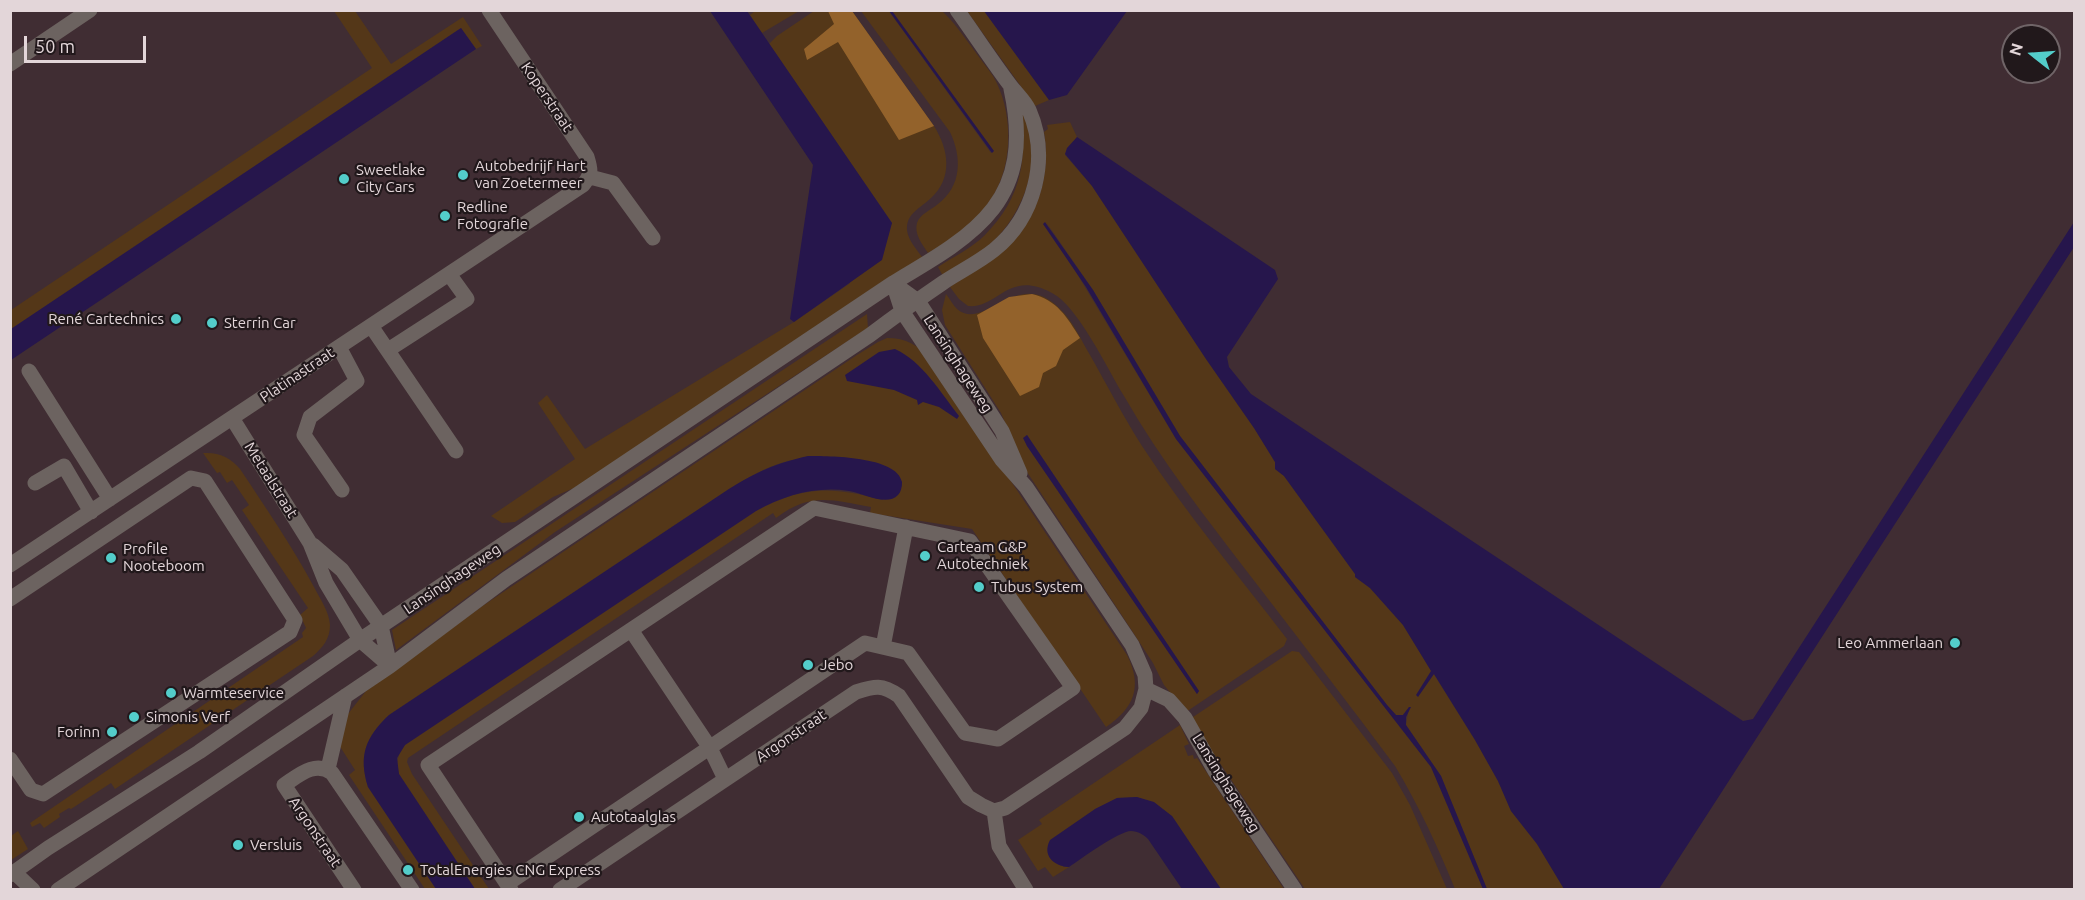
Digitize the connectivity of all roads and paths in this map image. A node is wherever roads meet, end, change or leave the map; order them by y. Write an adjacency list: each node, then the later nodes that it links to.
1 (90, 10): 4 (street)
2 (489, 10): 6 (street, Koperstraat)
3 (957, 10): 5 (street)
4 (10, 64)
5 (1010, 86): 9 (street); 10 (street)
6 (586, 181): 7 (street); 8 (street, Platinastraat)
7 (653, 238)
8 (449, 274): 12 (street, Platinastraat); 14 (street)
9 (893, 283): 10 (street, Lansinghageweg); 11 (street, Lansinghageweg); 28 (street, Lansinghageweg)
10 (918, 300): 11 (street); 19 (street, Lansinghageweg)
11 (902, 311): 19 (street, Lansinghageweg); 32 (street, Lansinghageweg)
12 (371, 326): 13 (street, Platinastraat); 14 (street)
13 (339, 347): 16 (street, Platinastraat); 20 (street)
14 (388, 350): 17 (street)
15 (29, 371): 21 (street)
16 (232, 418): 21 (street, Platinastraat); 25 (street, Metaalstraat)
17 (456, 451)
18 (35, 483): 22 (street)
19 (1026, 487): 33 (street, Lansinghageweg)
20 (342, 490)
21 (108, 501): 22 (street, Platinastraat); 23 (street)
22 (91, 512): 26 (street, Platinastraat)
23 (121, 524): 27 (street); 36 (street)
24 (906, 527): 29 (street); 31 (street); 31 (street)
25 (310, 543): 28 (street, Metaalstraat); 30 (street, Metaalstraat)
26 (10, 565)
27 (10, 598)
28 (381, 626): 30 (street, Lansinghageweg); 32 (street, Metaalstraat)
29 (631, 630): 35 (street); 41 (street)
30 (360, 640): 32 (street, Metaalstraat); 40 (street, Lansinghageweg)
31 (884, 647): 35 (street)
32 (390, 666): 34 (street, Lansinghageweg)
33 (1146, 689): 39 (street); 49 (street, Lansinghageweg)
34 (345, 696): 37 (street); 44 (street, Lansinghageweg)
35 (710, 748): 38 (street); 41 (street)
36 (10, 759)
37 (328, 769): 45 (street, Argonstraat); 46 (street)
38 (725, 779): 39 (street, Argonstraat); 47 (street, Argonstraat)
39 (994, 811): 48 (street)
40 (12, 874): 42 (street); 43 (street)
41 (509, 887)
42 (18, 890)
43 (33, 890)
44 (58, 890)
45 (354, 890)
46 (412, 890)
47 (560, 890)
48 (1026, 890)
49 (1295, 890)

